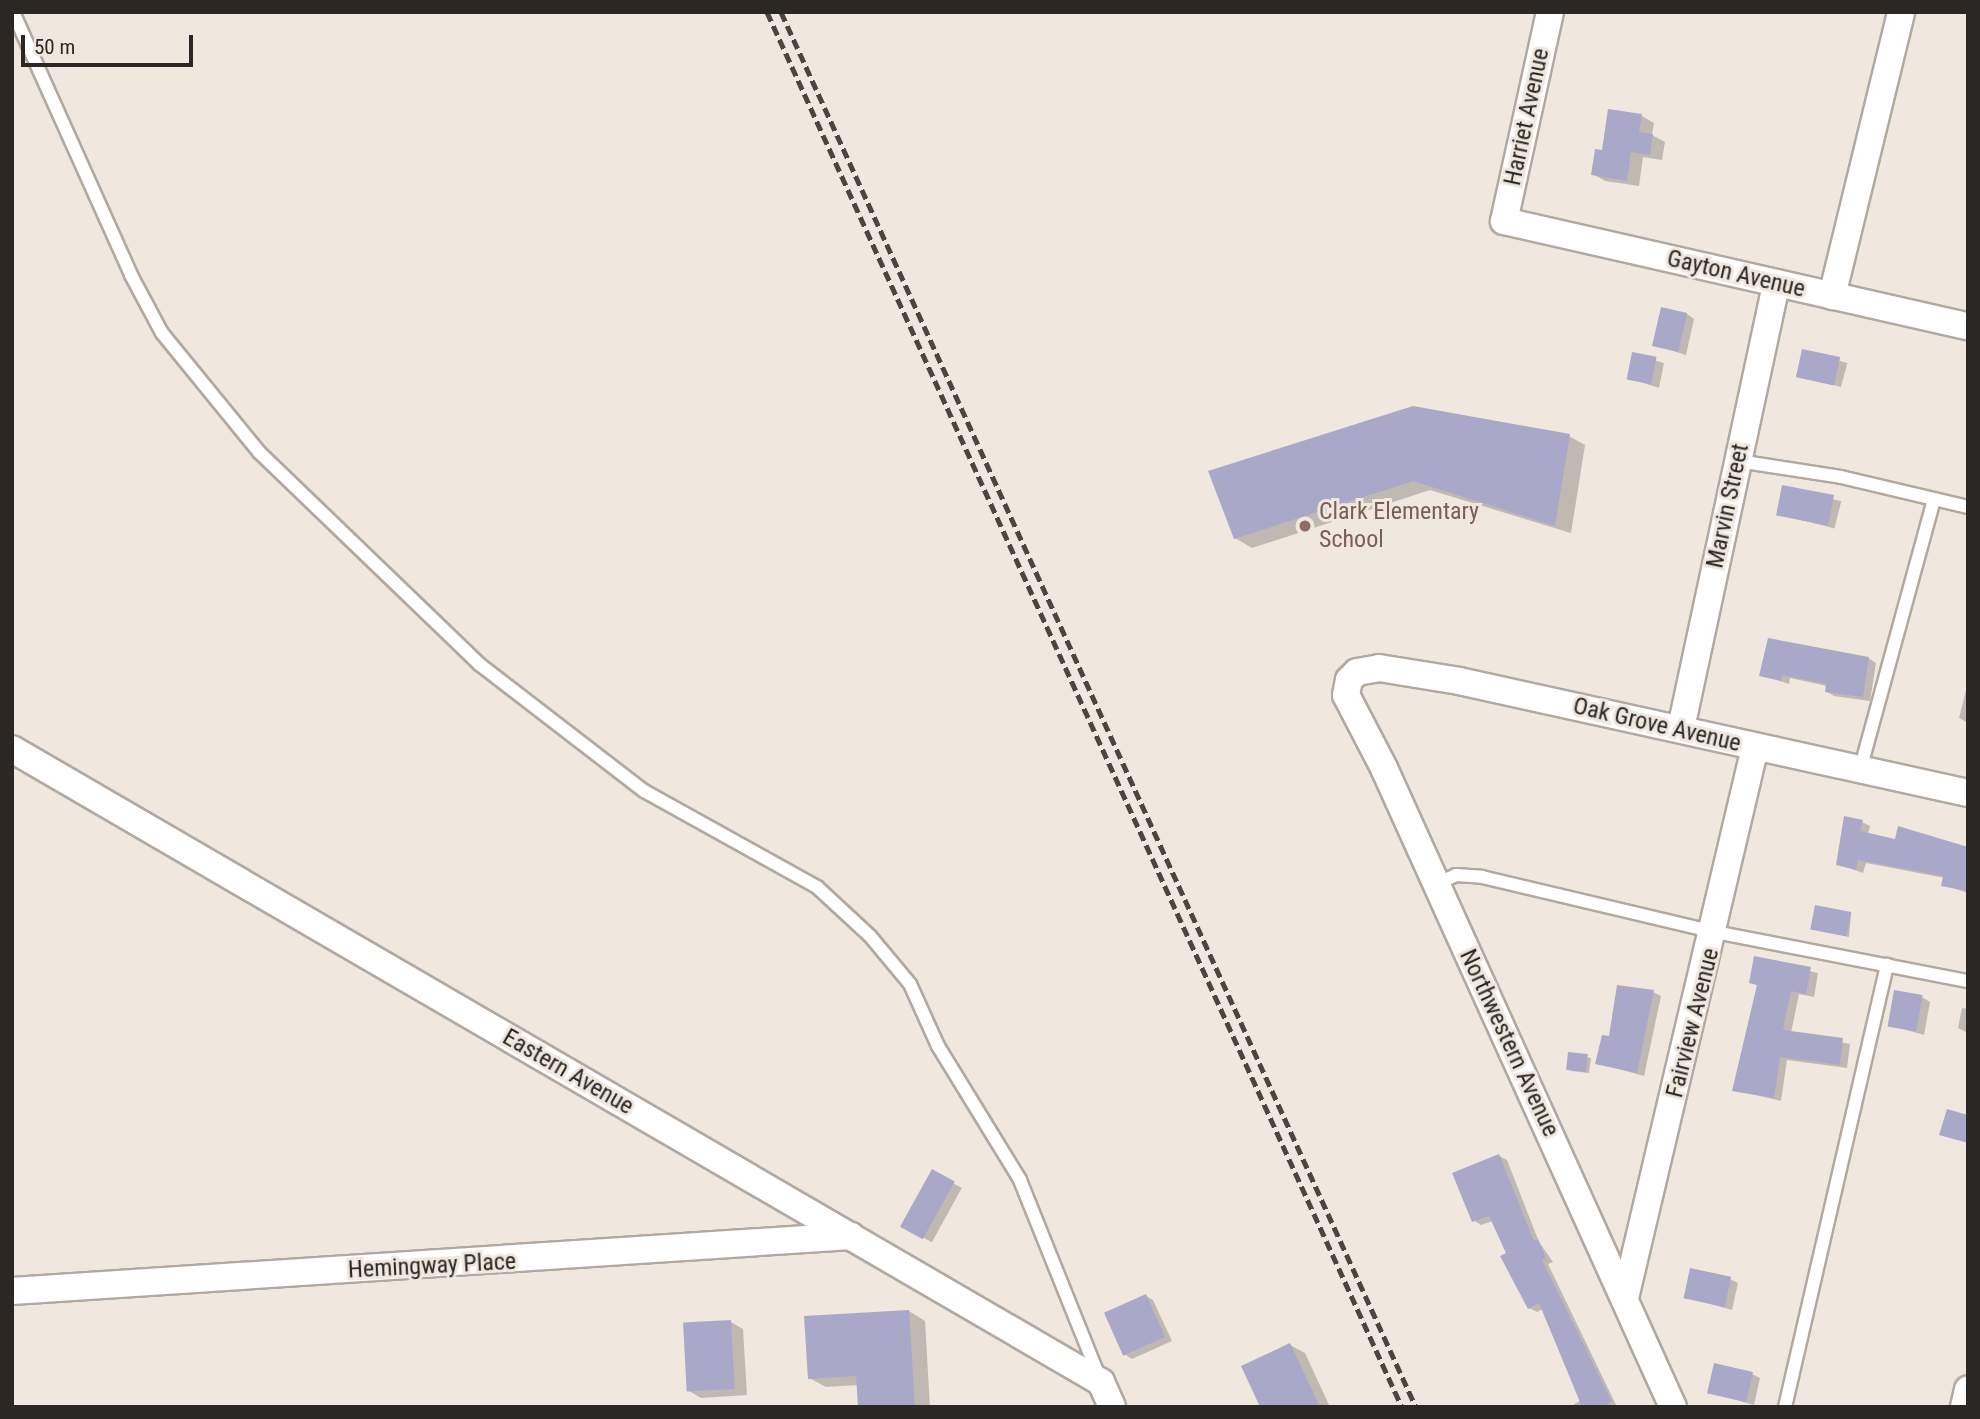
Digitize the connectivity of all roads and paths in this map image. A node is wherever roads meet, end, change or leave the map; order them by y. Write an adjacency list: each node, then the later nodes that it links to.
1 (13, 12): 24 (lane)
2 (1550, 12): 4 (street, Harriet Avenue)
3 (1901, 12): 6 (street)
4 (1504, 221): 5 (street, Gayton Avenue)
5 (1776, 283): 6 (street, Gayton Avenue); 8 (street, Marvin Street)
6 (1832, 296): 7 (street, Gayton Avenue)
7 (1968, 326)
8 (1738, 461): 9 (lane); 12 (street, Marvin Street)
9 (1934, 500): 10 (lane); 15 (lane)
10 (1968, 507)
11 (1349, 680): 12 (street, Oak Grove Avenue); 17 (street, Northwestern Avenue)
12 (1681, 728): 13 (street, Oak Grove Avenue)
13 (1755, 747): 15 (street, Oak Grove Avenue); 18 (street, Fairview Avenue)
14 (12, 749): 21 (street, Eastern Avenue)
15 (1860, 769): 16 (street, Oak Grove Avenue)
16 (1968, 793)
17 (1436, 884): 18 (lane); 23 (street, Northwestern Avenue)
18 (1715, 932): 19 (lane); 23 (street, Fairview Avenue)
19 (1887, 965): 20 (lane); 28 (lane)
20 (1968, 981)
21 (851, 1236): 22 (street, Hemingway Place); 24 (street, Eastern Avenue)
22 (12, 1291)
23 (1625, 1298): 27 (street, Northwestern Avenue)
24 (1101, 1382): 26 (street)
25 (1968, 1389): 29 (street)
26 (1112, 1407)
27 (1672, 1407)
28 (1785, 1407)
29 (1964, 1407)

